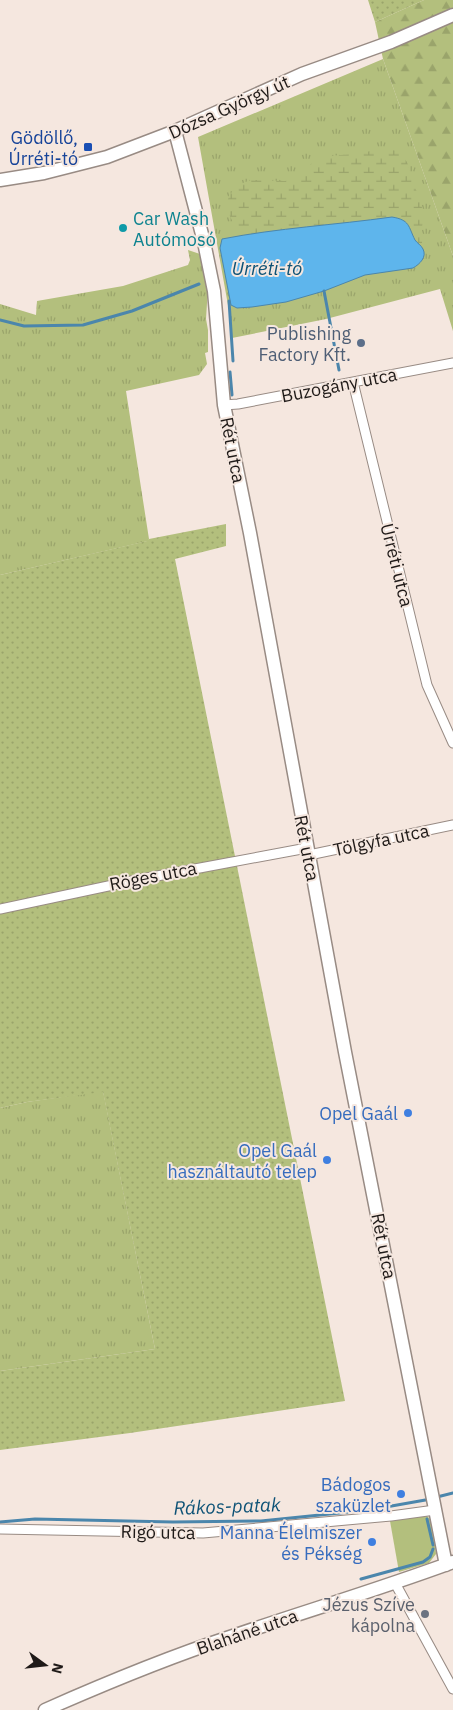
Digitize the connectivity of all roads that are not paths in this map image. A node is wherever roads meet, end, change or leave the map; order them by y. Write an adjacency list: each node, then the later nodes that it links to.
1 (453, 15): 2 (street, Dózsa György út)
2 (175, 131): 3 (street, Dózsa György út); 6 (street, Rét utca)
3 (0, 180)
4 (453, 362): 5 (street, Buzogány utca)
5 (353, 382): 6 (street, Buzogány utca); 7 (street, Úrréti utca)
6 (224, 405): 9 (street, Rét utca)
7 (453, 743)
8 (453, 824): 9 (street, Tölgyfa utca)
9 (308, 852): 10 (street, Röges utca); 11 (street, Rét utca)
10 (0, 909)
11 (435, 1508): 12 (street, Rigó utca); 13 (street, Rét utca)
12 (0, 1529)
13 (449, 1564): 14 (street, Blaháné utca)
14 (395, 1583): 15 (street); 16 (street, Blaháné utca)
15 (453, 1689)
16 (45, 1710)

